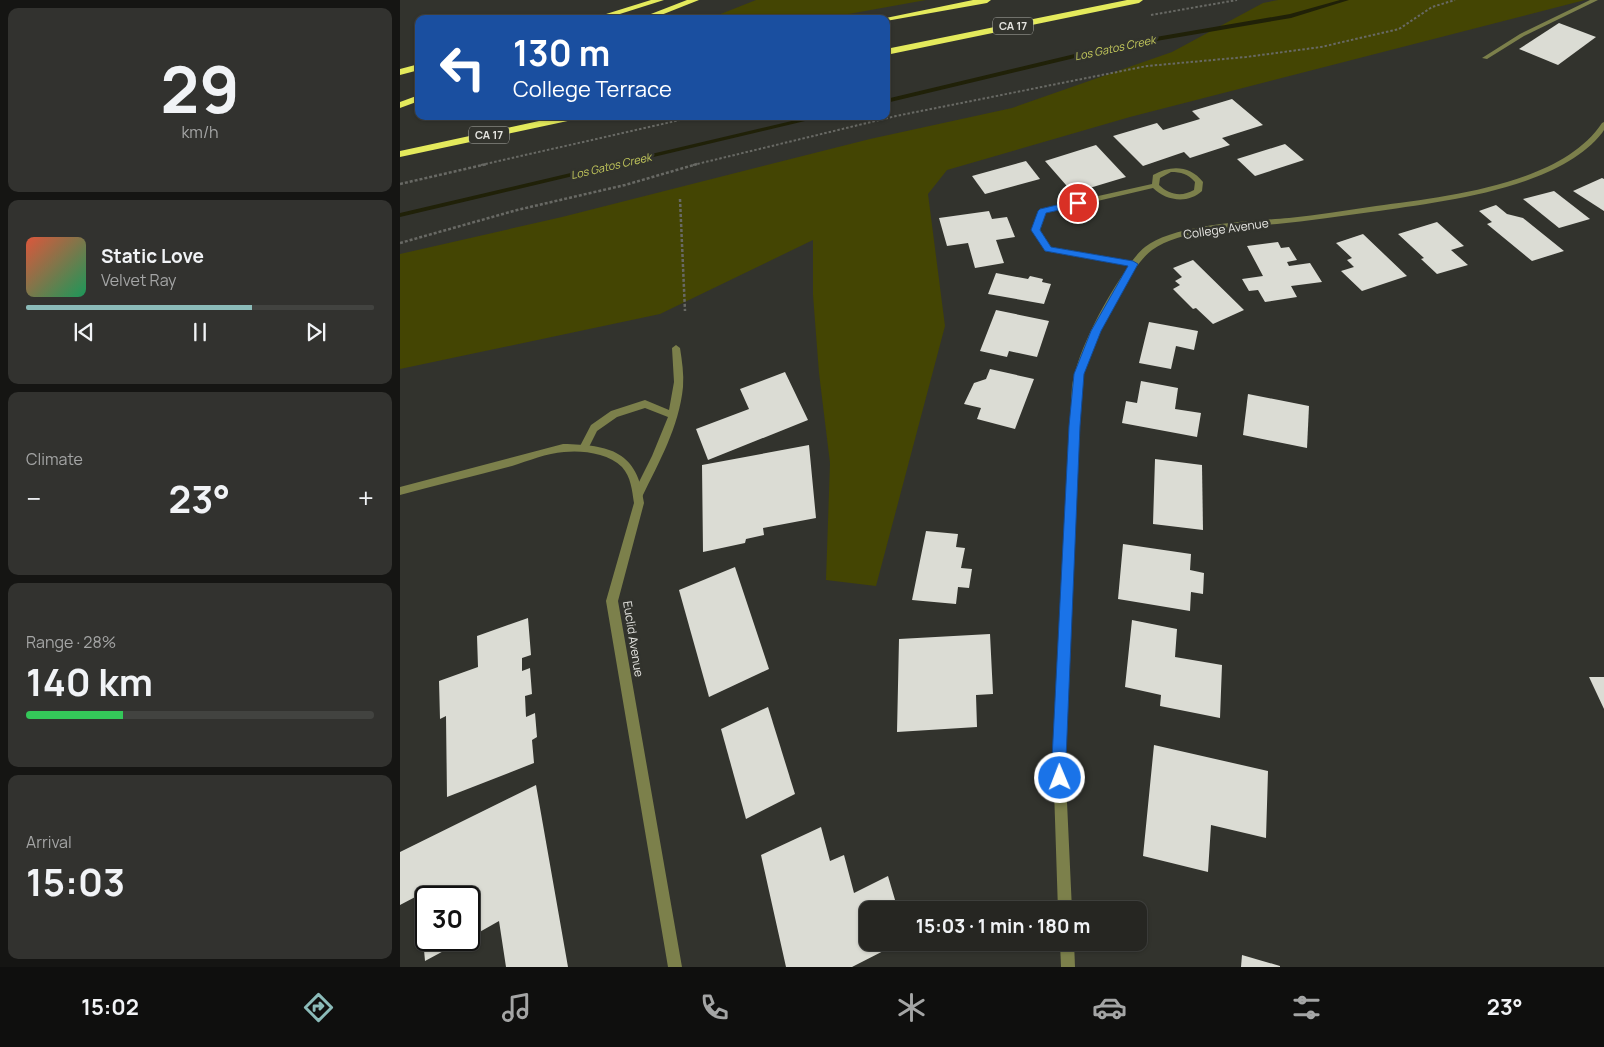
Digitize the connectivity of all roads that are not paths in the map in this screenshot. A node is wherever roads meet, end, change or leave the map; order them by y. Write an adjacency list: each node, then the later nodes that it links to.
1 (660, 0): 6 (highway)
2 (695, 0): 7 (highway)
3 (987, 0): 8 (highway, CA 17)
4 (1139, 0): 9 (highway, CA 17)
5 (1595, 0): 10 (street)
6 (608, 15)
7 (653, 15)
8 (890, 18)
9 (890, 51)
10 (1485, 58)
11 (415, 68): 12 (highway)
12 (400, 72)
13 (415, 100): 15 (highway)
14 (415, 105): 15 (highway)
15 (400, 107)
16 (558, 120): 18 (highway, CA 17)
17 (1604, 124): 20 (street, College Avenue)
18 (400, 154)
19 (1155, 185): 19 (street); 20 (street)
20 (1133, 264): 26 (street, College Avenue)
21 (676, 348): 22 (street)
22 (672, 415): 23 (street); 25 (street)
23 (584, 448): 24 (street, Euclid Avenue); 25 (street, Euclid Avenue)
24 (400, 491)
25 (638, 494): 28 (street, Euclid Avenue)
26 (1065, 901)
27 (1067, 951): 29 (street)
28 (674, 967)
29 (1068, 967)

